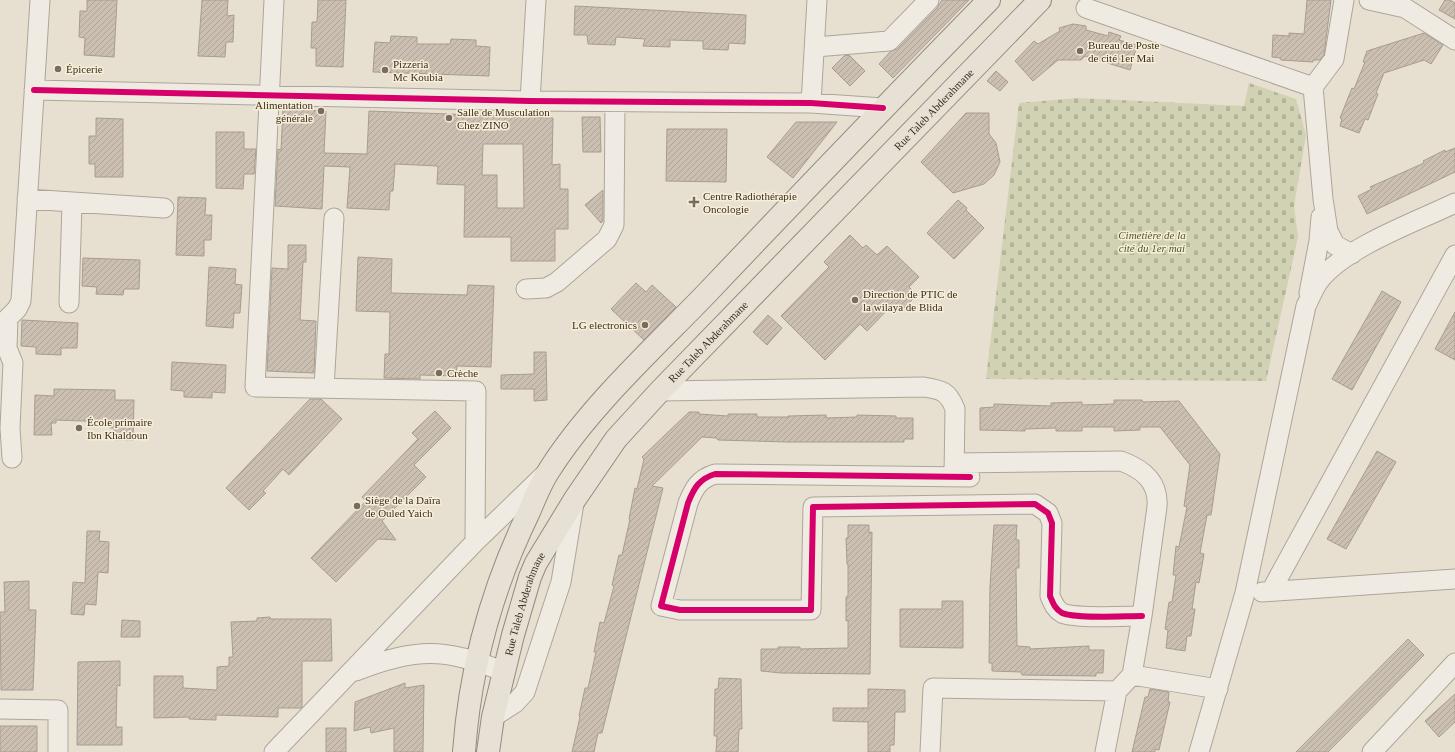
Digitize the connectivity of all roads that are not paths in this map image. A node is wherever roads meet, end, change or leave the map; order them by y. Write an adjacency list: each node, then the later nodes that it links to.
1 (40, 0): 14 (street)
2 (274, 0): 15 (street)
3 (536, 0): 16 (street)
4 (817, 0): 12 (street)
5 (929, 0): 12 (street)
6 (989, 0): 19 (main road)
7 (1040, 0): 32 (main road, Rue Taleb Abderahmane)
8 (1344, 0): 13 (street)
9 (1369, 0): 11 (street)
10 (1086, 8): 13 (street)
11 (1455, 40)
12 (815, 47): 18 (street)
13 (1314, 87): 21 (street)
14 (34, 90): 15 (street); 20 (street)
15 (269, 94): 16 (street); 31 (street)
16 (530, 101): 17 (street)
17 (615, 102): 18 (street); 28 (street)
18 (811, 103): 19 (street)
19 (883, 108): 35 (main road)
20 (27, 199): 22 (street); 33 (street)
21 (1323, 199): 26 (street); 30 (street)
22 (72, 202): 24 (street); 29 (street)
23 (1455, 203): 26 (street)
24 (164, 208)
25 (334, 218): 31 (street)
26 (1352, 254): 30 (street)
27 (1455, 255): 40 (street)
28 (526, 289)
29 (69, 303)
30 (1306, 306): 41 (street)
31 (324, 388): 38 (street)
32 (660, 391): 34 (street); 36 (main road, Rue Taleb Abderahmane)
33 (12, 458)
34 (962, 469): 37 (street); 37 (street); 42 (street)
35 (548, 471): 38 (street); 43 (main road)
36 (574, 499): 45 (main road, Rue Taleb Abderahmane); 51 (street)
37 (970, 506): 42 (street)
38 (475, 542): 46 (street)
39 (1455, 579): 40 (street)
40 (1271, 591): 41 (street)
41 (1244, 593): 48 (street)
42 (1142, 616): 47 (street)
43 (477, 660): 45 (street); 46 (street); 52 (main road)
44 (1455, 663): 59 (street)
45 (504, 672): 51 (main road, Rue Taleb Abderahmane)
46 (350, 673): 54 (street)
47 (1132, 675): 48 (street); 49 (street)
48 (1218, 689): 58 (street)
49 (1117, 691): 56 (street); 57 (street)
50 (0, 709): 53 (street)
51 (493, 717): 55 (main road, Rue Taleb Abderahmane)
52 (465, 746)
53 (58, 752)
54 (274, 752)
55 (488, 752)
56 (930, 752)
57 (1105, 752)
58 (1200, 752)
59 (1372, 752)

